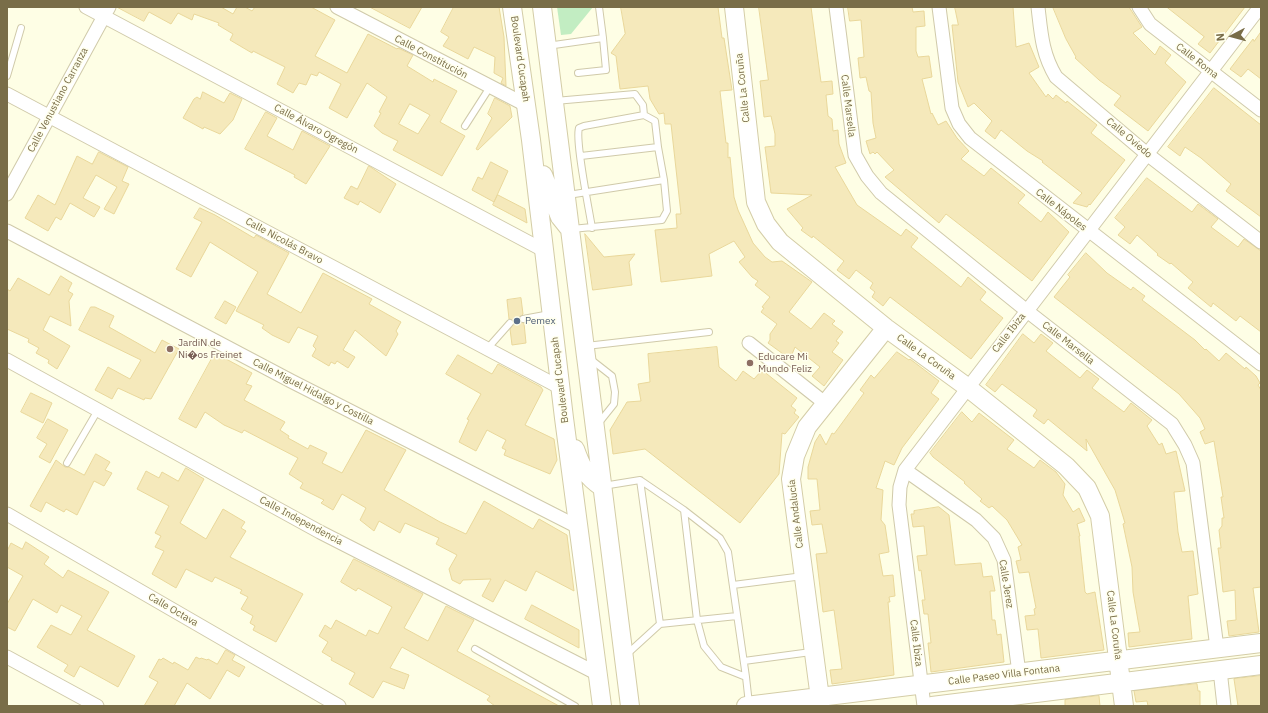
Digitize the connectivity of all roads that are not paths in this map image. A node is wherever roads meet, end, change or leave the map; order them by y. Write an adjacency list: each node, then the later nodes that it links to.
1 (86, 7): 12 (street, Calle Álvaro Ogregón)
2 (336, 7): 19 (street, Calle Constitución)
3 (512, 7): 22 (street, Boulevard Cucapah)
4 (542, 7): 15 (street)
5 (599, 7): 14 (lane)
6 (734, 7): 45 (street, Calle La Coruña)
7 (836, 7): 41 (street, Calle Marsella)
8 (939, 7): 38 (street, Calle Nápoles)
9 (1038, 7): 29 (street, Calle Oviedo)
10 (1139, 7): 16 (street, Calle Roma)
11 (1260, 7): 16 (street, Calle Ibiza)
12 (106, 12): 25 (street, Calle Venustiano Carranza); 40 (street, Calle Álvaro Ogregón)
13 (20, 28): 18 (lane)
14 (603, 38): 15 (lane); 17 (lane)
15 (546, 46): 21 (street)
16 (1211, 72): 23 (street, Calle Roma); 29 (street, Calle Ibiza)
17 (578, 73)
18 (7, 76)
19 (490, 87): 22 (street, Calle Constitución); 26 (lane)
20 (7, 94): 25 (street, Calle Nicolás Bravo)
21 (554, 101): 24 (lane); 34 (street)
22 (526, 105): 27 (street, Boulevard Cucapah)
23 (1261, 110)
24 (644, 115): 28 (lane); 30 (lane)
25 (49, 116): 33 (street, Calle Venustiano Carranza); 48 (street, Calle Nicolás Bravo)
26 (465, 126)
27 (531, 140): 36 (street); 40 (street, Boulevard Cucapah)
28 (658, 147): 30 (lane); 31 (lane)
29 (1147, 154): 38 (street, Calle Ibiza); 39 (street, Calle Oviedo)
30 (581, 156): 32 (lane)
31 (664, 180): 32 (lane); 35 (lane)
32 (587, 192): 34 (lane); 35 (lane)
33 (7, 194)
34 (566, 196): 36 (street)
35 (592, 228): 36 (lane)
36 (570, 229): 49 (street)
37 (7, 231): 64 (street, Calle Miguel Hidalgo y Costilla)
38 (1088, 231): 41 (street, Calle Ibiza); 51 (street, Calle Nápoles)
39 (1261, 242)
40 (545, 251): 42 (street, Boulevard Cucapah)
41 (1027, 311): 52 (street, Calle Ibiza); 71 (street, Calle Marsella)
42 (552, 313): 43 (lane); 53 (street, Boulevard Cucapah)
43 (523, 319)
44 (510, 323): 48 (lane)
45 (886, 328): 52 (street, Calle La Coruña); 54 (street, Calle Andalucía)
46 (709, 332): 49 (lane)
47 (749, 343): 54 (street)
48 (487, 349): 53 (street, Calle Nicolás Bravo)
49 (585, 350): 57 (street); 57 (lane)
50 (7, 360): 55 (street, Calle Independencia)
51 (1261, 364)
52 (967, 387): 59 (street, Calle Ibiza); 76 (street, Calle La Coruña)
53 (561, 388): 56 (street, Boulevard Cucapah)
54 (826, 404): 65 (street, Calle Andalucía)
55 (98, 410): 58 (lane); 81 (street, Calle Independencia)
56 (564, 418): 61 (street); 64 (street, Boulevard Cucapah)
57 (594, 428): 61 (street)
58 (67, 463)
59 (905, 470): 80 (street, Calle Jerez); 84 (street, Calle Ibiza)
60 (640, 480): 61 (lane); 62 (lane); 69 (lane)
61 (602, 487): 75 (street)
62 (684, 510): 66 (lane); 68 (lane)
63 (7, 514): 89 (street, Calle Octava)
64 (578, 526): 81 (street, Boulevard Cucapah)
65 (804, 576): 66 (lane); 73 (street, Calle Andalucía)
66 (733, 585): 67 (lane)
67 (737, 616): 68 (lane); 77 (lane)
68 (697, 620): 69 (lane); 82 (lane)
69 (660, 624): 75 (lane)
70 (1261, 643): 71 (street, Calle Paseo Villa Fontana)
71 (1217, 648): 76 (street, Calle Paseo Villa Fontana)
72 (475, 649): 90 (lane)
73 (814, 652): 77 (lane); 86 (street, Calle Andalucía)
74 (7, 657): 88 (street)
75 (623, 657): 92 (street)
76 (1119, 660): 80 (street, Calle Paseo Villa Fontana); 83 (street, Calle La Coruña)
77 (744, 661): 82 (lane)
78 (1261, 665): 79 (street)
79 (1220, 670): 83 (street); 98 (street)
80 (1019, 673): 84 (street, Calle Paseo Villa Fontana)
81 (598, 674): 91 (street, Boulevard Cucapah)
82 (746, 677): 94 (lane)
83 (1121, 682): 85 (street); 97 (street, Calle La Coruña)
84 (921, 685): 86 (street, Calle Paseo Villa Fontana); 95 (street, Calle Ibiza)
85 (1022, 700): 96 (street)
86 (820, 702): 87 (street, Calle Paseo Villa Fontana)
87 (774, 704): 94 (street, Calle Paseo Villa Fontana)
88 (97, 706)
89 (339, 706)
90 (575, 706)
91 (602, 706)
92 (630, 706)
93 (746, 706): 94 (street, Calle Paseo Villa Fontana)
94 (750, 706)
95 (924, 706)
96 (932, 706)
97 (1124, 706)
98 (1224, 706)

